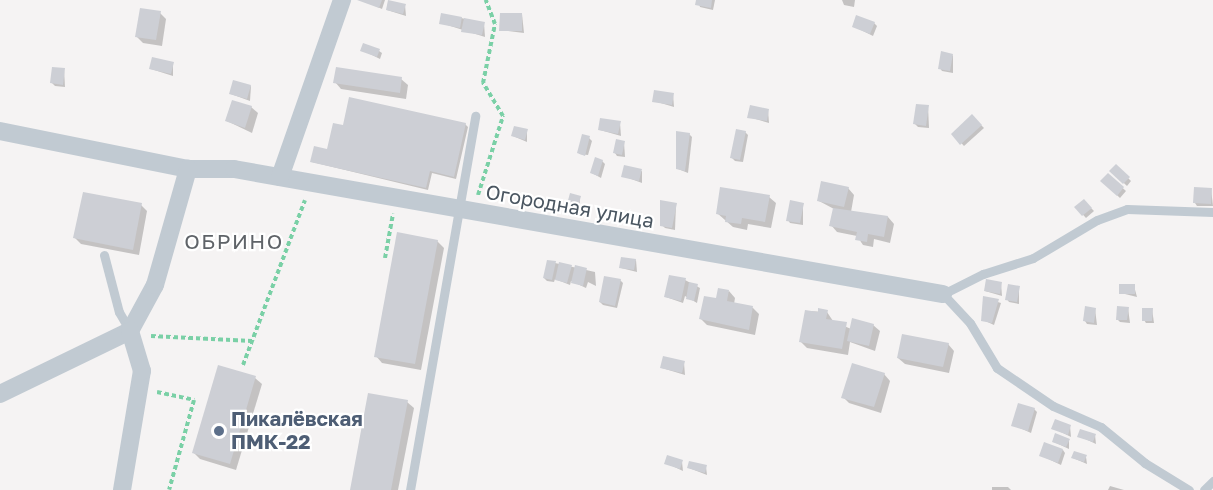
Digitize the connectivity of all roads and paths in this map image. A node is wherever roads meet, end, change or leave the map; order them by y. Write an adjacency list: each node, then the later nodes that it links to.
1 (342, 0): 6 (street)
2 (486, 0): 9 (path)
3 (475, 116): 9 (lane)
4 (0, 131): 5 (street, Огородная улица)
5 (188, 169): 6 (street, Огородная улица); 14 (street)
6 (280, 177): 7 (street, Огородная улица)
7 (311, 184): 8 (street, Огородная улица); 15 (path)
8 (396, 198): 9 (street, Огородная улица); 12 (path)
9 (465, 211): 13 (street, Огородная улица); 22 (lane)
10 (1213, 212): 13 (lane)
11 (104, 255): 14 (lane)
12 (385, 258)
13 (943, 294): 23 (lane)
14 (130, 332): 15 (path); 17 (street); 18 (street)
15 (252, 341): 16 (path)
16 (243, 365)
17 (139, 388): 20 (street); 21 (path)
18 (0, 394)
19 (1213, 481): 24 (lane)
20 (122, 490)
21 (169, 490)
22 (410, 490)
23 (1189, 490)
24 (1204, 490)

